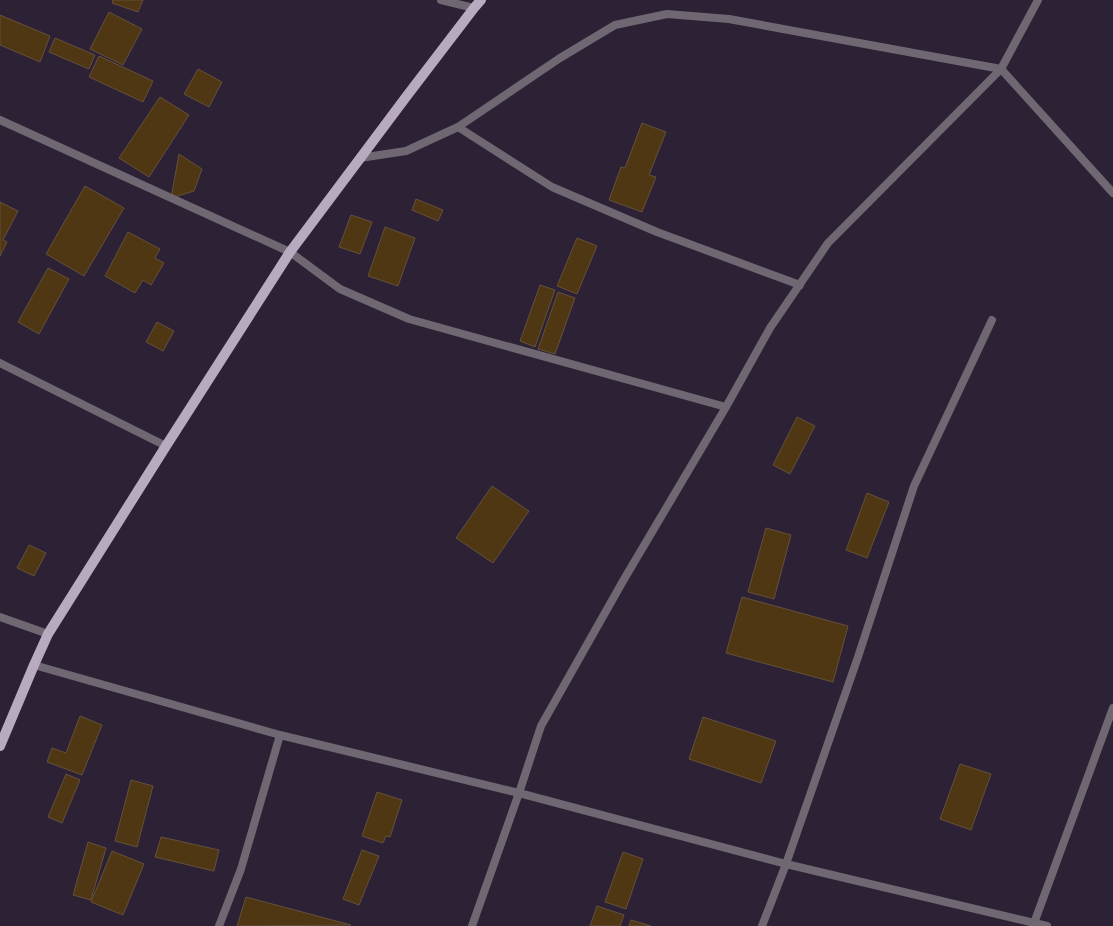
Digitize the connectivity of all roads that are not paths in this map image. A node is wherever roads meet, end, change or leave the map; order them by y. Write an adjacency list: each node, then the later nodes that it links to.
1 (441, 0): 4 (street)
2 (481, 0): 4 (main road)
3 (1038, 0): 5 (street)
4 (474, 8): 8 (main road)
5 (1001, 69): 7 (street); 9 (street); 11 (street)
6 (0, 120): 10 (street)
7 (458, 127): 8 (street); 11 (street)
8 (360, 158): 10 (main road)
9 (1113, 193)
10 (290, 252): 14 (street); 15 (main road)
11 (800, 285): 14 (street)
12 (992, 320): 23 (street)
13 (0, 363): 15 (street)
14 (726, 407): 22 (street)
15 (166, 446): 17 (main road)
16 (0, 617): 17 (street)
17 (48, 634): 18 (main road)
18 (34, 665): 20 (street); 21 (main road)
19 (1113, 708): 24 (street)
20 (280, 735): 22 (street); 25 (street)
21 (0, 746)
22 (519, 793): 23 (street); 26 (street)
23 (786, 864): 24 (street); 27 (street)
24 (1034, 924): 28 (street)
25 (219, 926)
26 (472, 926)
27 (762, 926)
28 (1047, 926)

